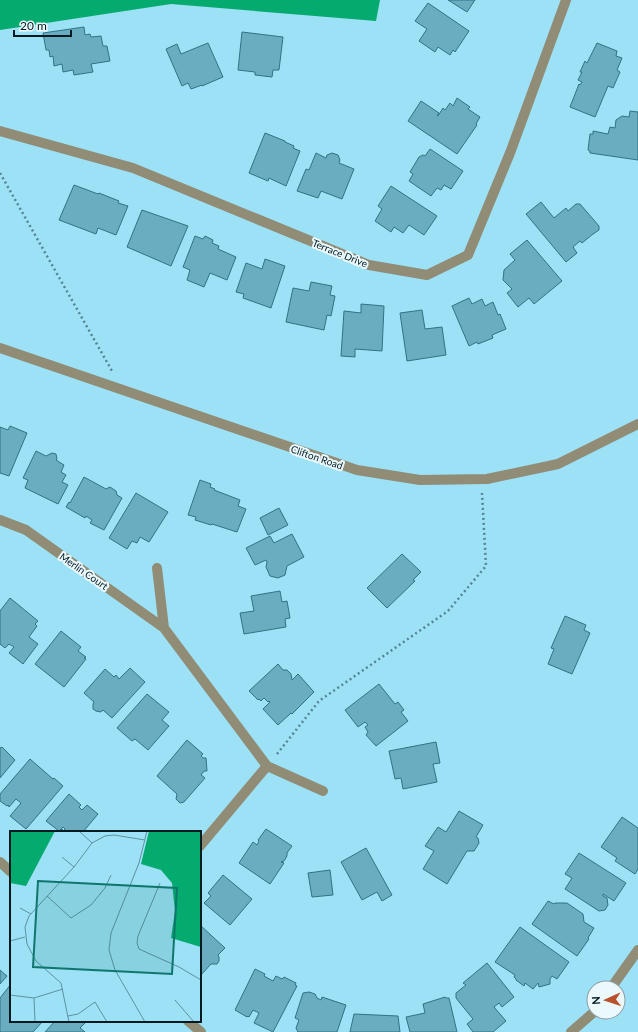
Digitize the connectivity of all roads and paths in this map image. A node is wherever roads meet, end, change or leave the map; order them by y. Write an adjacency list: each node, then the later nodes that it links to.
1 (566, 0): 2 (street, Terrace Drive)
2 (0, 131)
3 (0, 173): 5 (path)
4 (0, 348): 5 (street, Clifton Road)
5 (122, 390): 7 (street, Clifton Road)
6 (638, 424): 7 (street, Clifton Road)
7 (481, 479): 11 (path)
8 (0, 520): 10 (street, Merlin Court)
9 (157, 568): 10 (street)
10 (164, 628): 11 (street, Merlin Court)
11 (267, 766): 12 (street, Merlin Court); 13 (street)
12 (323, 791)
13 (201, 845)
14 (0, 862): 15 (street)
15 (10, 871)
16 (638, 950): 17 (street)
17 (617, 980)
18 (586, 1019): 21 (street)
19 (189, 1022): 20 (street)
20 (201, 1032)
21 (571, 1032)

